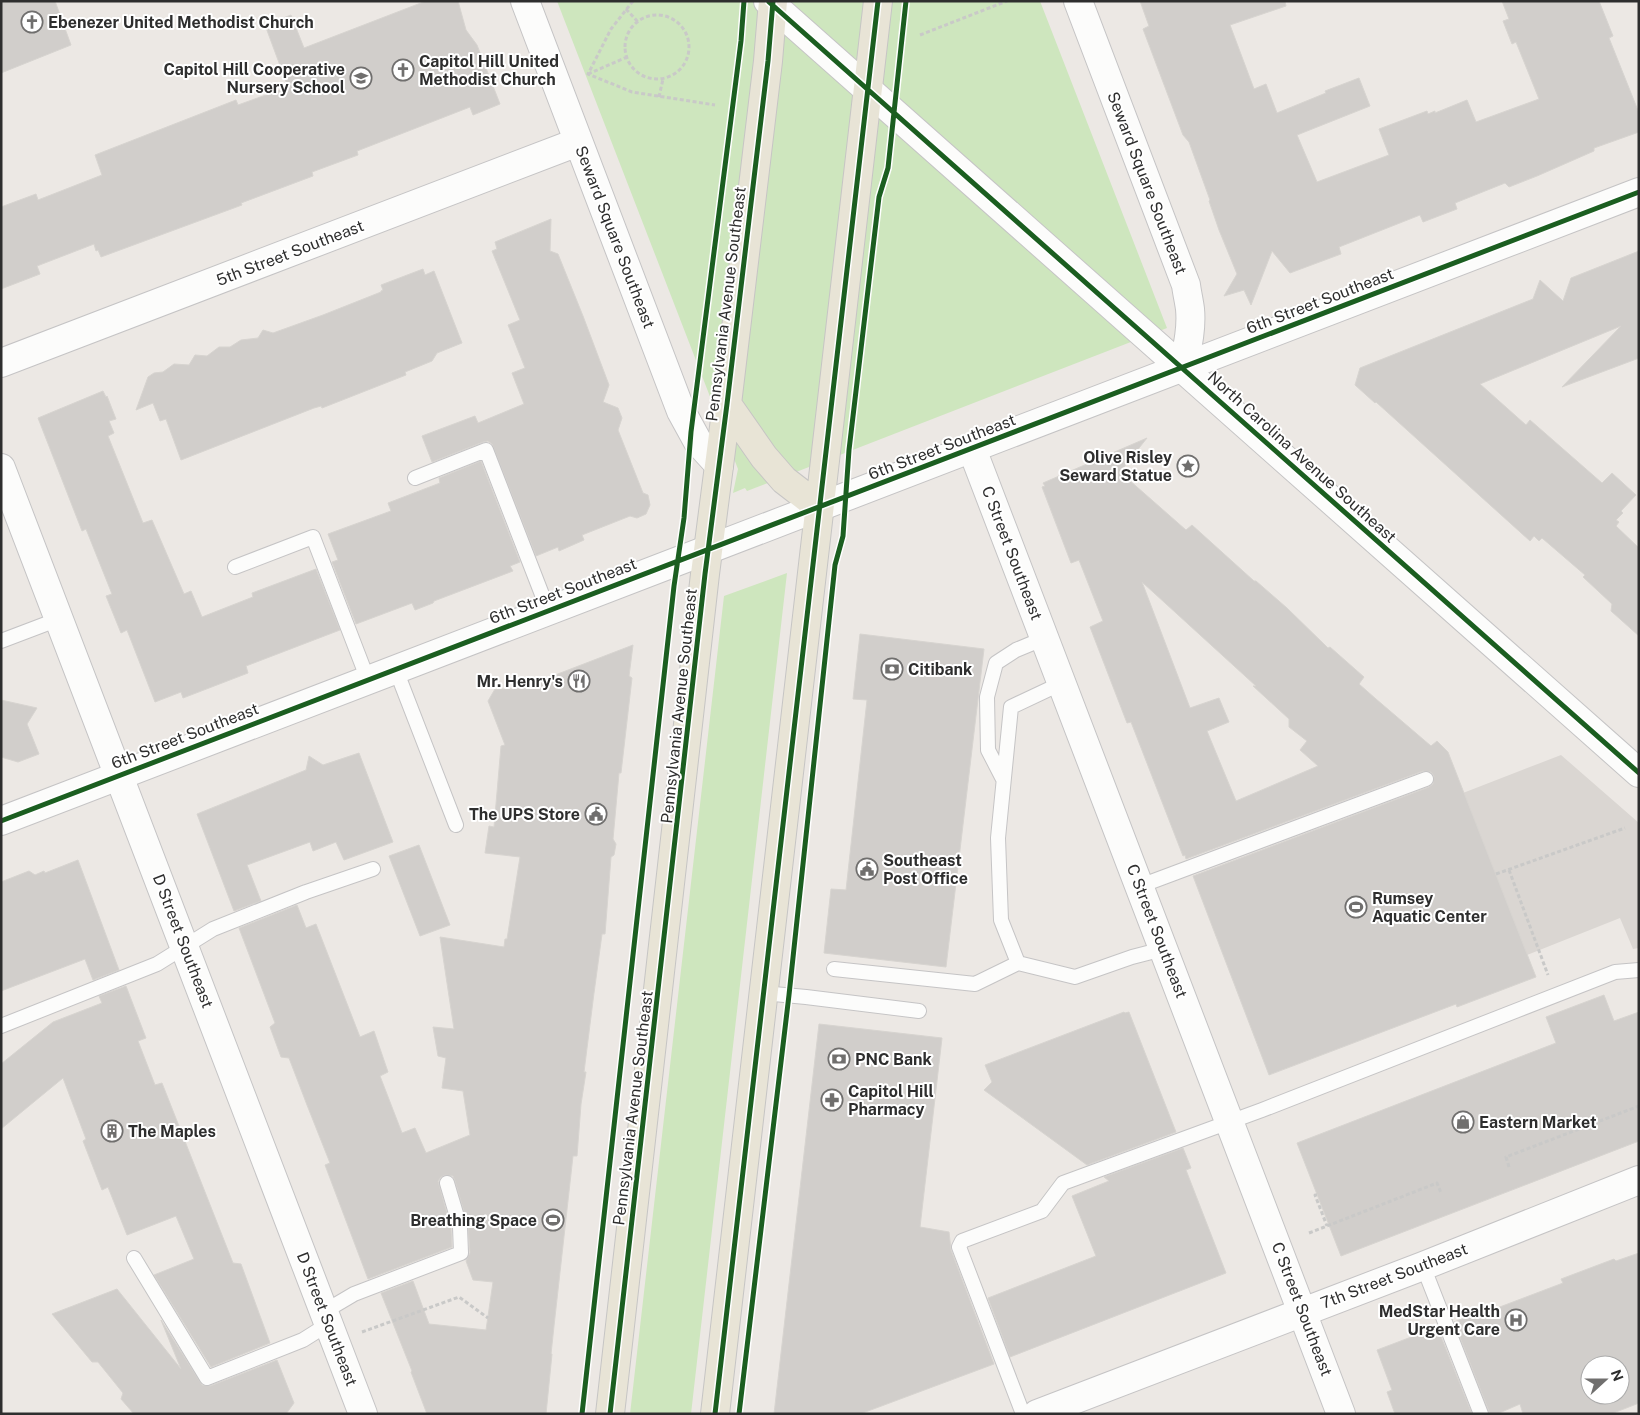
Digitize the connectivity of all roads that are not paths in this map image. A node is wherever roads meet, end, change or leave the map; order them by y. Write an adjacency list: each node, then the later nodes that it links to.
1 (525, 1): 6 (street, Seward Square Southeast)
2 (878, 1): 5 (main road)
3 (1078, 1): 9 (street, Seward Square Southeast)
4 (772, 3): 5 (street, North Carolina Avenue Southeast); 10 (main road, Pennsylvania Avenue Southeast)
5 (868, 89): 9 (street, North Carolina Avenue Southeast); 15 (main road)
6 (578, 142): 8 (street, 5th Street Southeast); 12 (street, Seward Square Southeast)
7 (1639, 192): 9 (street, 6th Street Southeast)
8 (1, 364)
9 (1183, 368): 11 (street, 6th Street Southeast); 25 (street, North Carolina Avenue Southeast)
10 (727, 404): 12 (main road, Pennsylvania Avenue Southeast); 15 (main road)
11 (972, 449): 15 (street, 6th Street Southeast); 20 (street, C Street Southeast)
12 (720, 465): 16 (main road, Pennsylvania Avenue Southeast)
13 (1, 468): 19 (street, D Street Southeast)
14 (415, 478): 18 (lane)
15 (819, 507): 16 (street, 6th Street Southeast); 38 (main road)
16 (710, 549): 18 (street, 6th Street Southeast); 49 (main road, Pennsylvania Avenue Southeast)
17 (235, 568): 23 (lane)
18 (548, 610): 22 (street, 6th Street Southeast)
19 (59, 619): 21 (lane); 26 (street, D Street Southeast)
20 (1045, 638): 24 (street, C Street Southeast); 27 (lane)
21 (1, 641)
22 (396, 670): 23 (street, 6th Street Southeast); 30 (lane)
23 (368, 680): 26 (street, 6th Street Southeast)
24 (1062, 683): 27 (lane); 32 (street, C Street Southeast)
25 (1639, 773)
26 (119, 775): 29 (street, 6th Street Southeast); 33 (street, D Street Southeast)
27 (1004, 779): 35 (lane)
28 (1426, 779): 32 (lane)
29 (1, 821)
30 (456, 825)
31 (373, 869): 33 (lane)
32 (1140, 886): 34 (street, C Street Southeast)
33 (185, 946): 40 (lane); 47 (street, D Street Southeast)
34 (1163, 948): 35 (lane); 41 (street, C Street Southeast)
35 (1018, 963): 36 (lane)
36 (834, 969)
37 (1639, 970): 41 (lane)
38 (763, 993): 39 (lane); 50 (main road)
39 (919, 1011)
40 (1, 1026)
41 (1230, 1122): 46 (street, C Street Southeast); 51 (lane)
42 (1639, 1180): 45 (street, 7th Street Southeast)
43 (446, 1183): 47 (lane)
44 (134, 1258): 47 (lane)
45 (1423, 1266): 46 (street, 7th Street Southeast); 54 (lane)
46 (1302, 1311): 52 (street, 7th Street Southeast); 53 (street, C Street Southeast)
47 (327, 1319): 48 (street, D Street Southeast)
48 (363, 1414)
49 (610, 1414)
50 (715, 1414)
51 (1023, 1414)
52 (1037, 1414)
53 (1341, 1414)
54 (1481, 1414)

